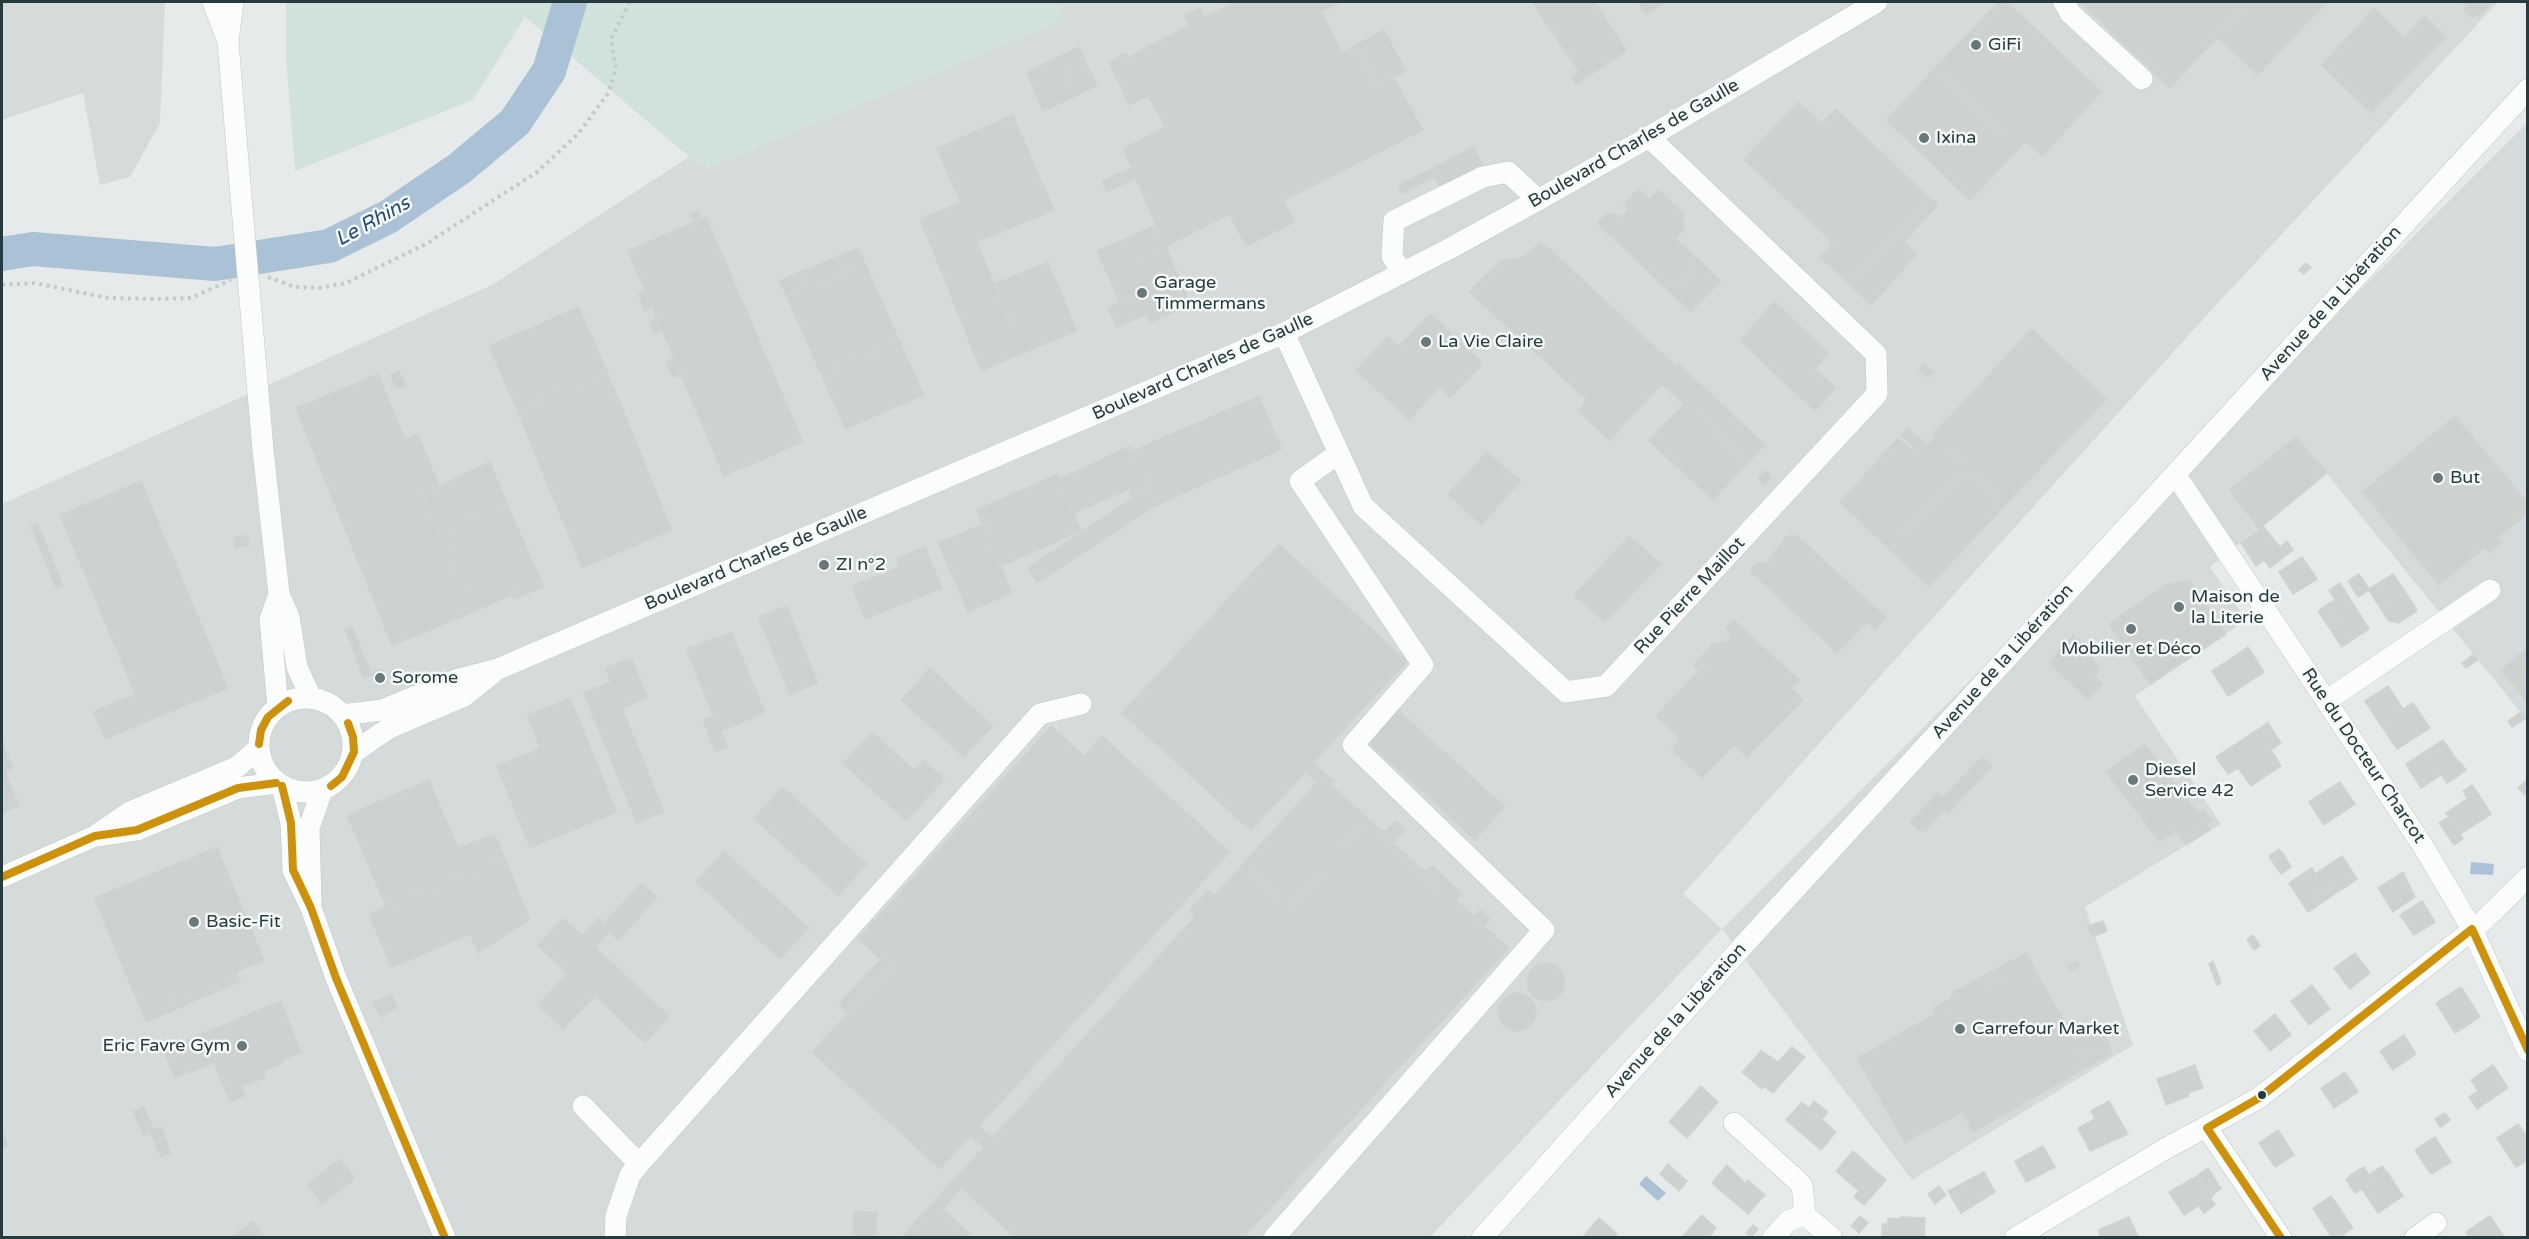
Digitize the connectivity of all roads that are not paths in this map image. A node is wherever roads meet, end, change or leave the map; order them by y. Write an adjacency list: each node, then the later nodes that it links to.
1 (213, 2): 5 (street)
2 (233, 2): 5 (street)
3 (2064, 2): 6 (street)
4 (1865, 5): 8 (street, Boulevard Charles de Gaulle)
5 (228, 42): 15 (street, bridge)
6 (2142, 79)
7 (2528, 89): 13 (street, Avenue de la Libération)
8 (1649, 137): 9 (street, Boulevard Charles de Gaulle); 12 (street, Rue Pierre Maillot)
9 (1538, 200): 10 (street, Boulevard Charles de Gaulle); 10 (street)
10 (1402, 273): 11 (street, Boulevard Charles de Gaulle)
11 (1284, 333): 12 (street, Rue Pierre Maillot); 16 (street, Boulevard Charles de Gaulle)
12 (1339, 453): 40 (street)
13 (2175, 474): 18 (street, Rue du Docteur Charcot); 41 (street, Avenue de la Libération)
14 (2490, 590): 18 (street)
15 (279, 594): 17 (street); 20 (street)
16 (498, 669): 21 (street, Boulevard Charles de Gaulle); 23 (street, Boulevard Charles de Gaulle)
17 (311, 698): 20 (street); 21 (street)
18 (2326, 701): 30 (street, Rue du Docteur Charcot)
19 (1081, 704): 35 (street)
20 (278, 707): 22 (street)
21 (342, 715): 23 (street)
22 (259, 748): 24 (street); 26 (street)
23 (354, 752): 25 (street)
24 (279, 784): 25 (street); 26 (street); 29 (street)
25 (322, 790): 29 (street)
26 (95, 836): 27 (street)
27 (2, 877)
28 (2528, 878): 30 (street)
29 (311, 908): 38 (street)
30 (2472, 929): 31 (street, Rue du Docteur Charcot); 34 (street)
31 (2528, 1051)
32 (583, 1106): 35 (street)
33 (1734, 1123): 36 (street)
34 (2207, 1128): 44 (street); 45 (street)
35 (639, 1164): 39 (street)
36 (1805, 1215): 42 (street); 43 (street)
37 (2436, 1223): 46 (street)
38 (445, 1238)
39 (615, 1238)
40 (1274, 1238)
41 (1482, 1238)
42 (1773, 1238)
43 (1832, 1238)
44 (2015, 1238)
45 (2281, 1238)
46 (2415, 1238)

